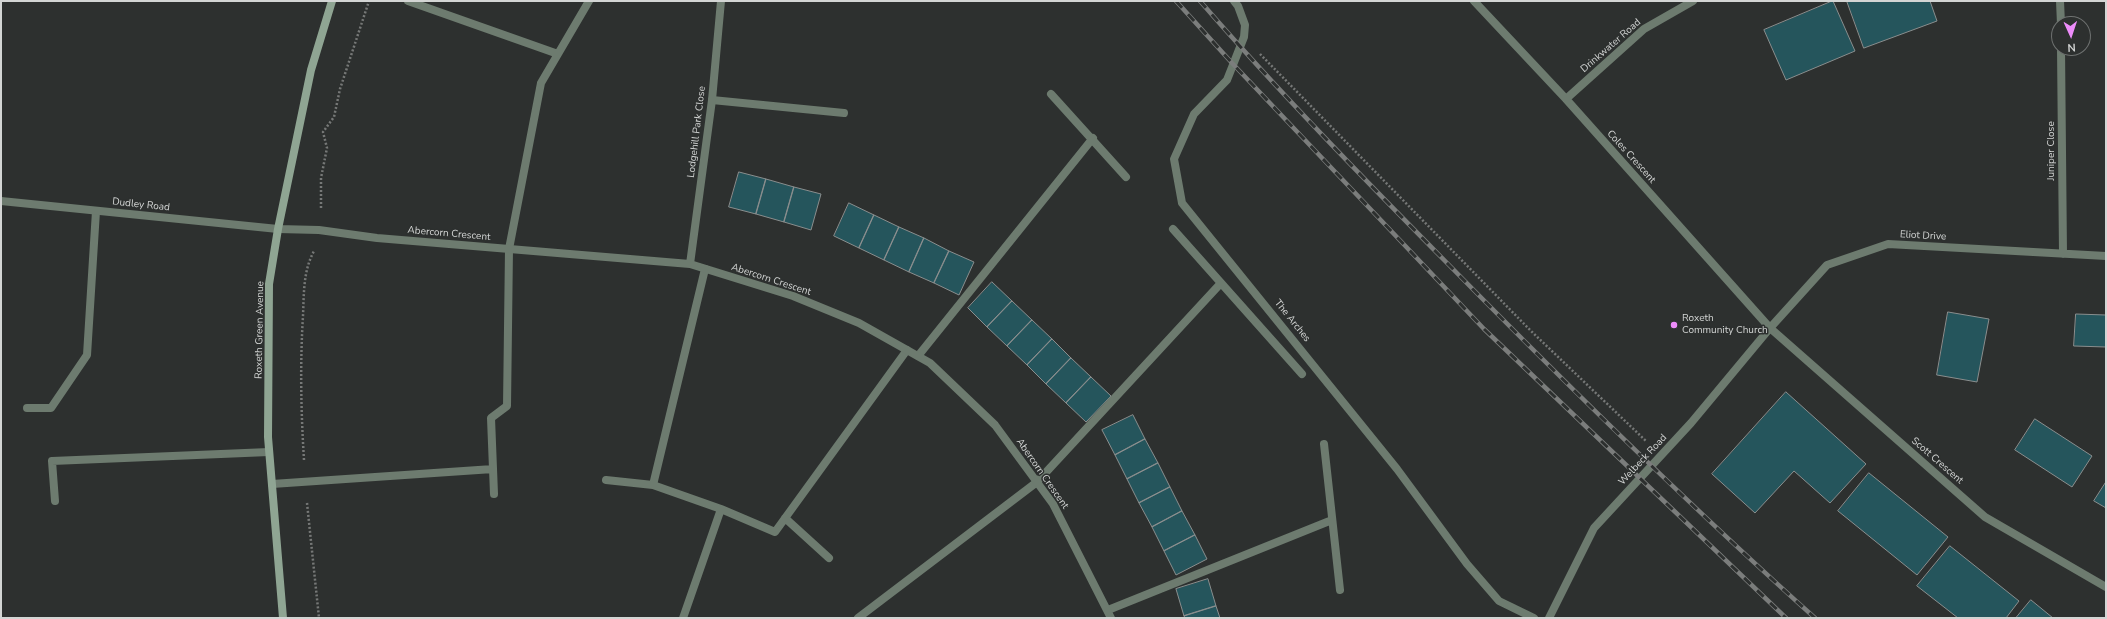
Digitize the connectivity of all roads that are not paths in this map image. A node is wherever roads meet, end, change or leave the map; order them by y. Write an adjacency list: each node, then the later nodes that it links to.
1 (332, 1): 20 (street, Roxeth Green Avenue)
2 (408, 1): 10 (street)
3 (589, 1): 10 (street)
4 (721, 1): 13 (street, Lodgehill Park Close)
5 (1234, 1): 52 (street, The Arches)
6 (1474, 1): 14 (street, Coles Crescent)
7 (1693, 1): 14 (street, Drinkwater Road)
8 (2060, 1): 9 (street)
9 (2061, 16)
10 (558, 54): 22 (street)
11 (2061, 56): 23 (street, Juniper Close)
12 (1051, 94): 16 (street)
13 (712, 100): 15 (street); 25 (street, Lodgehill Park Close)
14 (1566, 100): 28 (street, Coles Crescent)
15 (844, 113)
16 (1093, 138): 17 (street); 30 (street)
17 (1126, 177)
18 (1, 201): 19 (street, Dudley Road)
19 (96, 211): 20 (street, Dudley Road); 32 (street)
20 (278, 229): 22 (street, Abercorn Crescent); 34 (street, Roxeth Green Avenue)
21 (1173, 229): 27 (street)
22 (509, 249): 25 (street, Abercorn Crescent); 35 (street)
23 (2062, 254): 24 (street, Eliot Drive); 28 (street, Eliot Drive)
24 (2106, 256)
25 (690, 264): 26 (street, Abercorn Crescent)
26 (705, 269): 29 (street, Abercorn Crescent); 39 (street)
27 (1221, 282): 31 (street); 37 (street)
28 (1770, 328): 46 (street, Scott Crescent); 53 (street, Welbeck Road)
29 (907, 350): 30 (street, Abercorn Crescent); 43 (street)
30 (918, 356): 37 (street, Abercorn Crescent)
31 (1302, 374)
32 (27, 408)
33 (1324, 444): 44 (street)
34 (269, 452): 38 (street, Roxeth Green Avenue); 41 (street)
35 (493, 469): 38 (street); 40 (street)
36 (606, 480): 39 (street)
37 (1037, 482): 48 (street, Abercorn Crescent); 51 (street)
38 (272, 484): 49 (street, Roxeth Green Avenue)
39 (653, 485): 42 (street)
40 (494, 494)
41 (55, 501)
42 (722, 509): 43 (street); 50 (street)
43 (785, 518): 45 (street)
44 (1332, 520): 47 (street); 48 (street)
45 (829, 558)
46 (2106, 587)
47 (1340, 590)
48 (1109, 614)
49 (283, 618)
50 (683, 618)
51 (858, 618)
52 (1534, 618)
53 (1549, 618)

